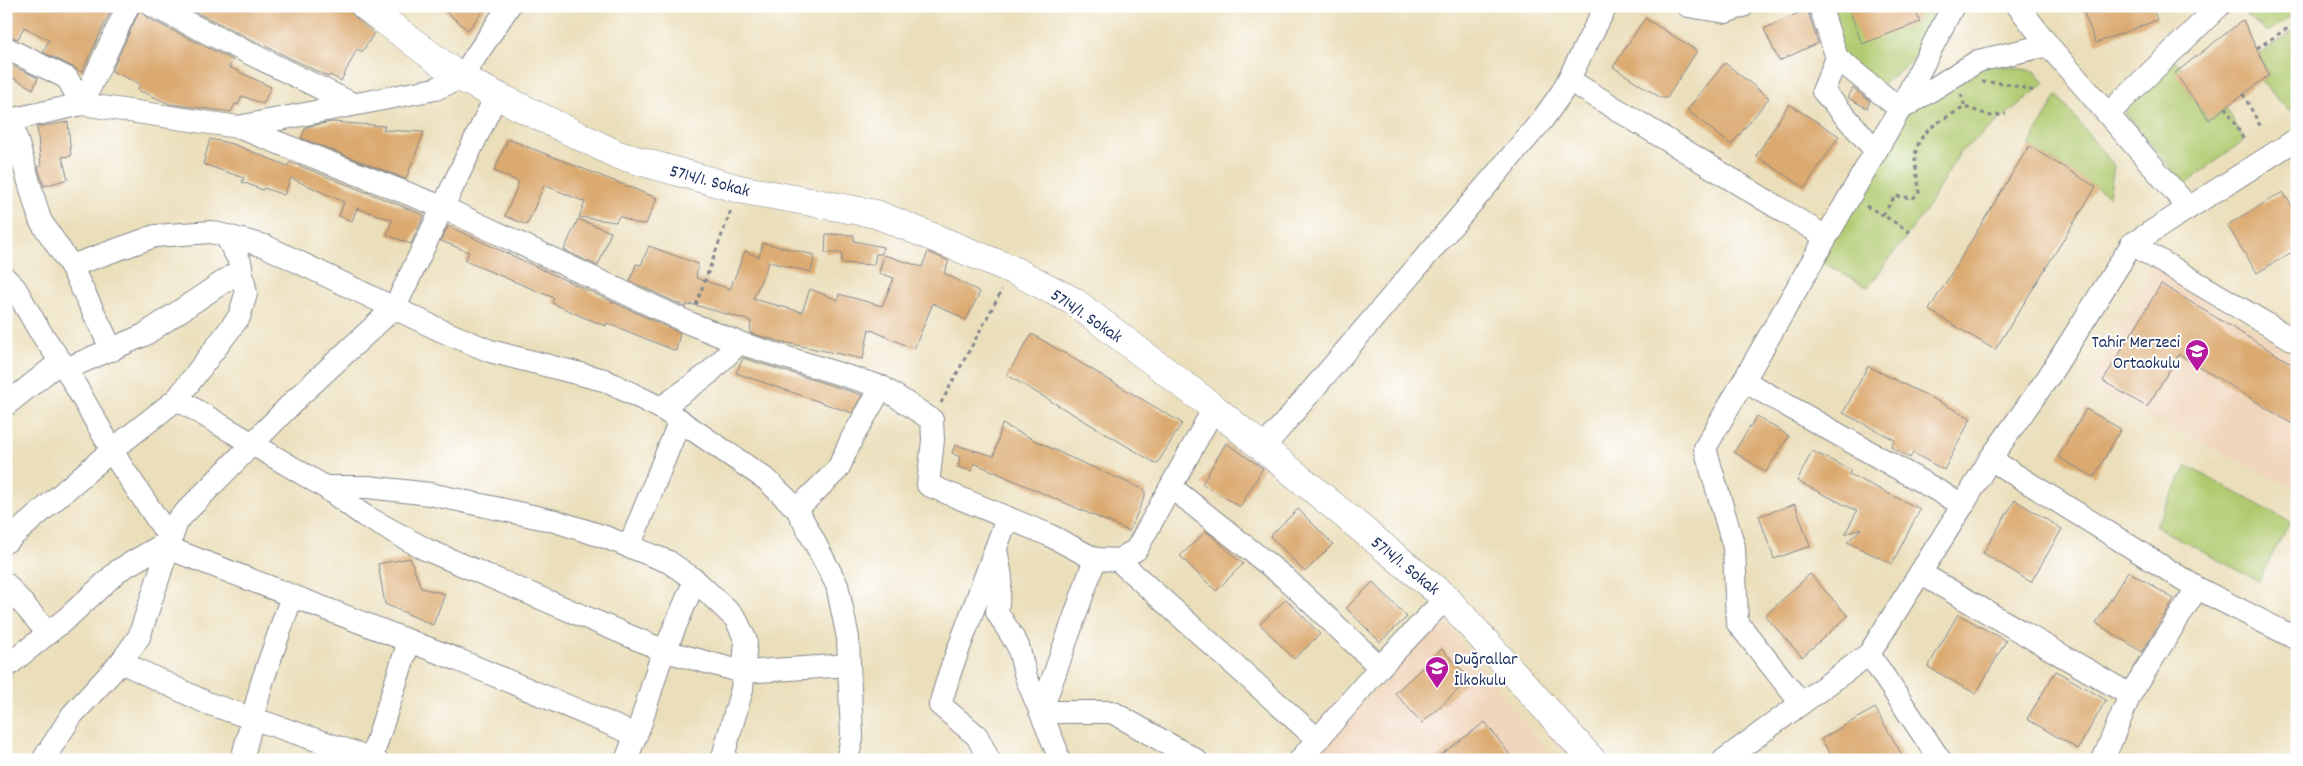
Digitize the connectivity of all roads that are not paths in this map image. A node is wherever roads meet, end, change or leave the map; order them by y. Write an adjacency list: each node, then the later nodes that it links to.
1 (128, 6): 18 (street)
2 (153, 6): 19 (street)
3 (365, 6): 15 (main road, 5714/1. Sokak)
4 (508, 6): 15 (street)
5 (1606, 6): 16 (street)
6 (1688, 6): 7 (street)
7 (1743, 6)
8 (1820, 6): 14 (street)
9 (1953, 6): 20 (street)
10 (2018, 6): 12 (street)
11 (2219, 6): 21 (street)
12 (2048, 45): 20 (street); 21 (street)
13 (6, 48): 18 (street)
14 (1837, 58): 20 (street); 25 (street)
15 (461, 78): 17 (main road, 5714/1. Sokak); 19 (street)
16 (1569, 80): 29 (street); 47 (street)
17 (496, 96): 26 (street); 44 (main road, 5714/1. Sokak)
18 (82, 104): 22 (street); 23 (street)
19 (353, 104): 23 (street)
20 (1900, 109): 25 (street)
21 (2108, 114): 27 (street)
22 (9, 121): 31 (street)
23 (238, 127): 26 (street)
24 (2297, 139): 27 (street)
25 (1876, 151): 29 (street)
26 (442, 207): 34 (street); 35 (street)
27 (2188, 207): 30 (street)
28 (226, 236): 31 (street); 32 (street); 34 (street)
29 (1826, 237): 39 (street)
30 (2132, 244): 36 (street); 49 (street)
31 (71, 266): 37 (street)
32 (241, 270): 37 (street); 41 (street)
33 (6, 279): 38 (street)
34 (395, 307): 43 (street); 46 (street)
35 (739, 342): 40 (street); 43 (street)
36 (2297, 342)
37 (112, 350): 38 (street)
38 (64, 365): 42 (street); 48 (street)
39 (1744, 381): 52 (street); 78 (street)
40 (882, 387): 53 (street); 54 (street)
41 (177, 399): 46 (street); 48 (street)
42 (6, 405)
43 (661, 408): 45 (street)
44 (1214, 408): 47 (main road, 5714/1. Sokak); 50 (street)
45 (680, 420): 53 (street); 57 (street)
46 (253, 444): 51 (street); 56 (street)
47 (1263, 448): 66 (main road, 5714/1. Sokak)
48 (112, 450): 55 (street); 56 (street)
49 (1990, 458): 52 (street); 64 (street)
50 (1170, 487): 60 (street); 75 (street)
51 (325, 488): 57 (street); 70 (street)
52 (1963, 505): 61 (street)
53 (797, 509): 73 (street)
54 (1007, 518): 58 (street); 59 (street)
55 (6, 542)
56 (170, 544): 65 (street); 67 (street); 72 (street)
57 (629, 547): 62 (street)
58 (996, 550): 79 (street); 90 (street)
59 (1095, 559): 60 (street); 79 (street)
60 (1118, 560): 82 (street)
61 (1920, 574): 71 (street); 77 (street)
62 (695, 580): 70 (street); 76 (street)
63 (6, 584): 67 (street)
64 (2197, 588): 68 (street); 77 (street)
65 (292, 596): 69 (street); 80 (street)
66 (1446, 598): 75 (street); 84 (main road, 5714/1. Sokak)
67 (48, 633): 74 (street)
68 (2297, 639)
69 (409, 641): 81 (street); 83 (street)
70 (665, 651): 76 (street); 81 (street)
71 (1869, 654): 78 (street); 95 (street)
72 (121, 662): 80 (street); 85 (street)
73 (849, 665): 76 (street); 89 (street)
74 (6, 667)
75 (1380, 667): 82 (street)
76 (744, 672): 88 (street)
77 (2130, 695): 96 (street)
78 (1800, 702): 94 (street)
79 (1040, 712): 91 (street); 92 (street)
80 (253, 720): 83 (street); 86 (street)
81 (636, 736): 87 (street)
82 (1317, 739): 93 (street)
83 (373, 759)
84 (1591, 759)
85 (43, 760)
86 (242, 760)
87 (626, 760)
88 (722, 760)
89 (848, 760)
90 (989, 760)
91 (1058, 760)
92 (1196, 760)
93 (1300, 760)
94 (1724, 760)
95 (1940, 760)
96 (2103, 760)

